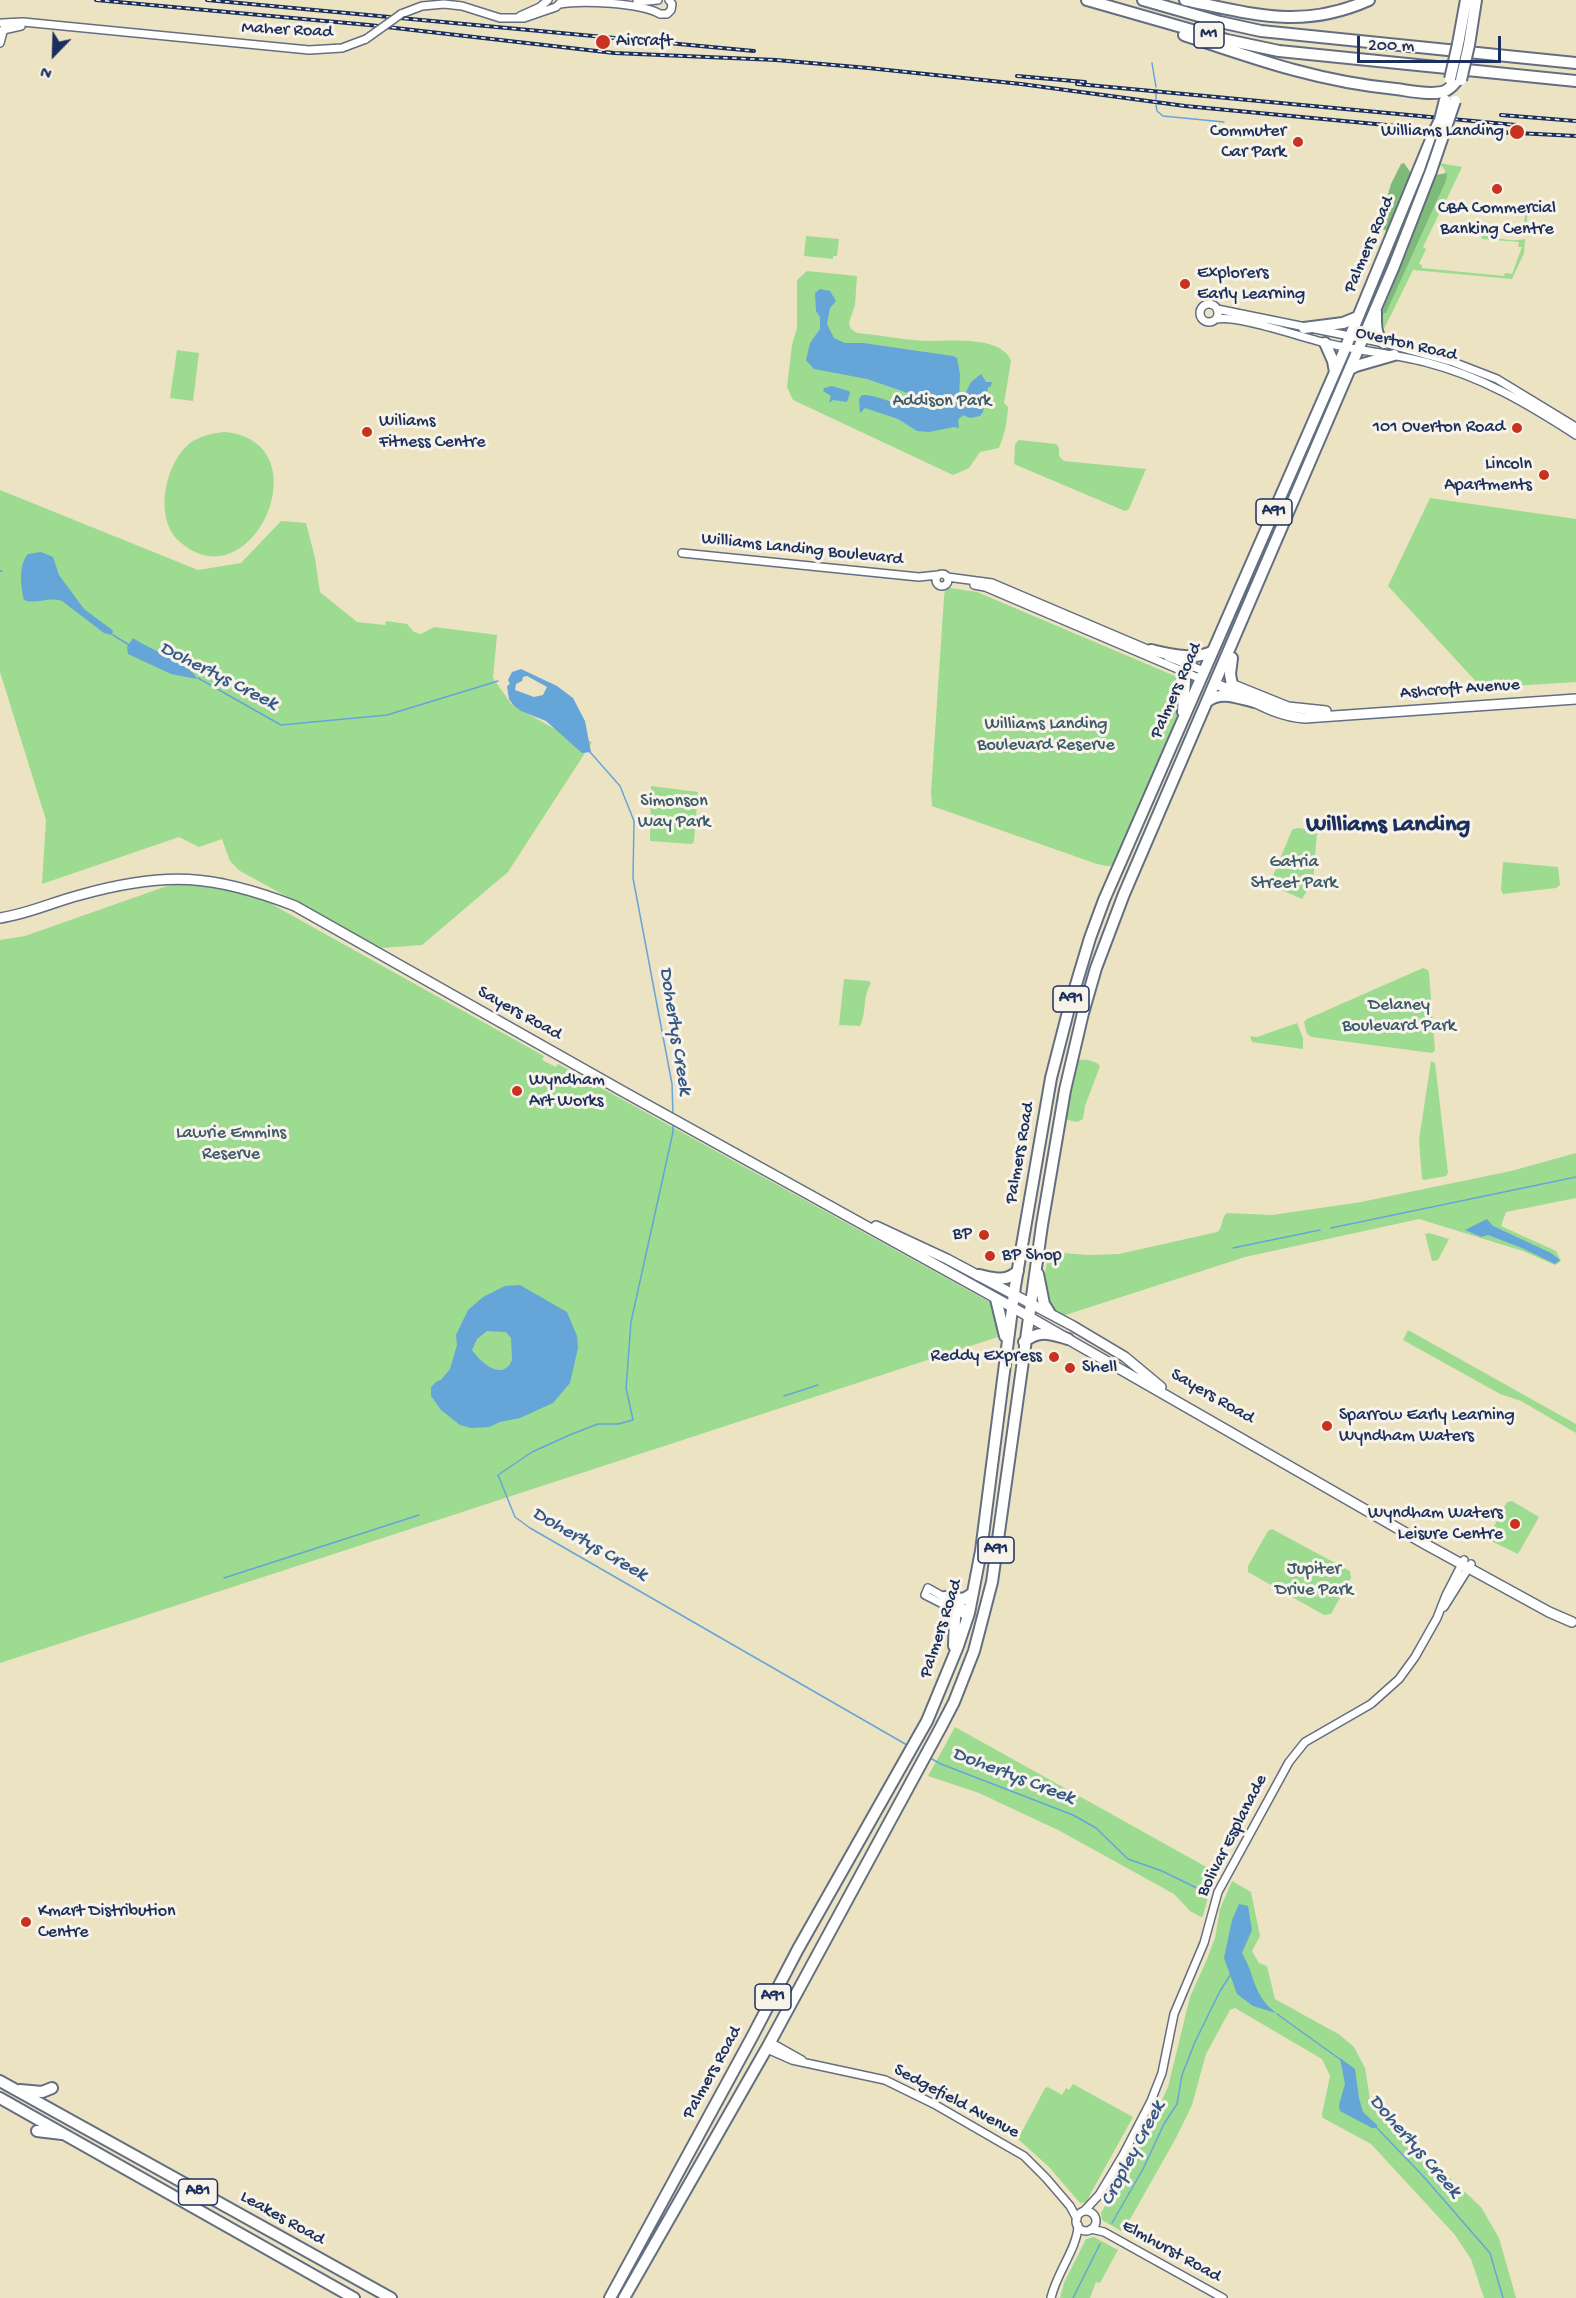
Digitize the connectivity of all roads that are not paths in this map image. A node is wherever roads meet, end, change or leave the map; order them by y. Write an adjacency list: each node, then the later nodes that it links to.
1 (548, 0): 11 (street); 14 (street)
2 (612, 0): 3 (street)
3 (658, 0): 13 (street)
4 (669, 0): 13 (street)
5 (1087, 0): 12 (highway, M1)
6 (1143, 0): 18 (highway, M1)
7 (1185, 0): 8 (highway)
8 (1370, 0)
9 (1466, 0): 17 (highway, Palmers Road / A91)
10 (1476, 0): 17 (highway, Palmers Road / A91)
11 (561, 3): 13 (street); 14 (street, Maher Road)
12 (1108, 6): 20 (highway, M1); 22 (highway)
13 (660, 14)
14 (515, 18): 15 (street, Maher Road, bridge)
15 (1, 28): 16 (street)
16 (0, 43)
17 (1463, 44): 19 (highway, Palmers Road / A91, bridge); 21 (highway, Palmers Road / A91, bridge)
18 (1576, 63)
19 (1460, 77): 21 (highway); 24 (highway, Palmers Road / A91, bridge)
20 (1576, 81)
21 (1447, 90): 22 (highway); 23 (highway, Palmers Road / A91, bridge)
22 (1428, 93): 23 (highway)
23 (1435, 130): 24 (highway, Palmers Road / A91)
24 (1425, 170): 26 (highway, Palmers Road / A91); 27 (highway, Palmers Road / A91)
25 (1217, 309): 28 (street); 28 (street); 29 (street, Overton Road)
26 (1376, 309): 33 (highway); 34 (highway, Palmers Road / A91)
27 (1358, 316): 30 (highway); 31 (highway, Palmers Road / A91)
28 (1216, 319): 29 (street, Overton Road)
29 (1263, 322): 30 (street, Overton Road); 32 (street, Overton Road)
30 (1304, 328): 31 (street, Overton Road)
31 (1348, 342): 32 (street, Overton Road); 34 (street, Overton Road); 34 (street, Overton Road); 37 (highway, Palmers Road / A91)
32 (1325, 343): 37 (highway)
33 (1384, 343): 34 (street, Overton Road); 38 (street, Overton Road)
34 (1360, 344): 35 (street, Overton Road); 36 (highway, Palmers Road / A91)
35 (1394, 355): 36 (highway); 39 (street, Overton Road)
36 (1350, 369): 42 (highway, Palmers Road / A91)
37 (1335, 372): 44 (highway, Palmers Road / A91)
38 (1576, 427)
39 (1576, 435)
40 (682, 553): 41 (street, Williams Landing Boulevard)
41 (947, 580): 43 (street); 45 (street)
42 (1237, 634): 47 (highway, Palmers Road / A91); 48 (highway)
43 (1151, 651): 44 (highway); 46 (street)
44 (1213, 651): 46 (highway, Palmers Road / A91)
45 (1182, 671): 46 (street); 53 (highway)
46 (1202, 675): 47 (highway); 53 (highway, Palmers Road / A91)
47 (1217, 681): 48 (main road, Ashcroft Avenue); 50 (highway, Palmers Road / A91); 51 (main road, Ashcroft Avenue)
48 (1232, 685): 52 (main road, Ashcroft Avenue)
49 (1576, 699): 52 (main road, Ashcroft Avenue)
50 (1208, 701): 51 (highway); 56 (highway, Palmers Road / A91)
51 (1255, 702): 52 (main road, Ashcroft Avenue)
52 (1346, 714)
53 (1182, 721): 57 (highway, Palmers Road / A91)
54 (0, 918): 55 (main road, Sayers Road)
55 (832, 1207): 58 (main road, Sayers Road); 60 (main road, Sayers Road)
56 (1036, 1264): 61 (highway, Palmers Road / A91); 63 (highway)
57 (1018, 1271): 58 (highway); 59 (highway, Palmers Road / A91)
58 (978, 1275): 59 (main road, Sayers Road)
59 (1014, 1293): 61 (main road, Sayers Road); 62 (highway, Palmers Road / A91)
60 (996, 1299): 62 (main road, Sayers Road); 67 (highway)
61 (1030, 1302): 63 (main road, Sayers Road); 64 (highway, Palmers Road / A91)
62 (1012, 1306): 64 (main road, Sayers Road); 67 (highway, Palmers Road / A91)
63 (1049, 1312): 68 (main road, Sayers Road)
64 (1028, 1316): 65 (main road, Sayers Road); 66 (highway, Palmers Road / A91)
65 (1068, 1340): 66 (highway); 68 (main road, Sayers Road)
66 (1024, 1342): 74 (highway, Palmers Road / A91)
67 (1006, 1348): 70 (highway, Palmers Road / A91)
68 (1257, 1444): 69 (main road, Sayers Road)
69 (1466, 1564): 75 (main road, Sayers Road); 85 (street, Bolivar Esplanade)
70 (973, 1593): 71 (highway); 73 (highway, Palmers Road / A91)
71 (945, 1597): 72 (street); 73 (street)
72 (951, 1610): 73 (street); 76 (highway)
73 (968, 1614): 74 (highway); 76 (highway, Palmers Road / A91)
74 (984, 1619): 78 (highway, Palmers Road / A91)
75 (1574, 1623)
76 (953, 1661): 77 (highway, Palmers Road / A91)
77 (752, 2037): 78 (highway); 95 (highway, Palmers Road / A91)
78 (768, 2045): 86 (street, Sedgefield Avenue); 96 (highway, Palmers Road / A91)
79 (0, 2082): 81 (highway, Leakes Road / A81)
80 (52, 2088): 81 (highway)
81 (14, 2089): 94 (highway, Leakes Road / A81)
82 (0, 2098): 84 (highway, Leakes Road / A81)
83 (36, 2131): 84 (highway)
84 (68, 2135): 93 (highway, Leakes Road / A81)
85 (1099, 2195): 87 (street, Bolivar Esplanade); 88 (street, Bolivar Esplanade)
86 (1070, 2206): 87 (street, Sedgefield Avenue); 89 (street, Sedgefield Avenue)
87 (1083, 2211): 88 (street); 89 (street)
88 (1096, 2219): 90 (street); 91 (street, Elmhurst Road)
89 (1077, 2222): 90 (street); 92 (street)
90 (1089, 2229): 91 (street, Elmhurst Road); 92 (street)
91 (1104, 2232): 98 (street, Elmhurst Road)
92 (1076, 2239): 97 (street)
93 (354, 2298)
94 (391, 2298)
95 (609, 2298)
96 (624, 2298)
97 (1050, 2298)
98 (1223, 2298)

